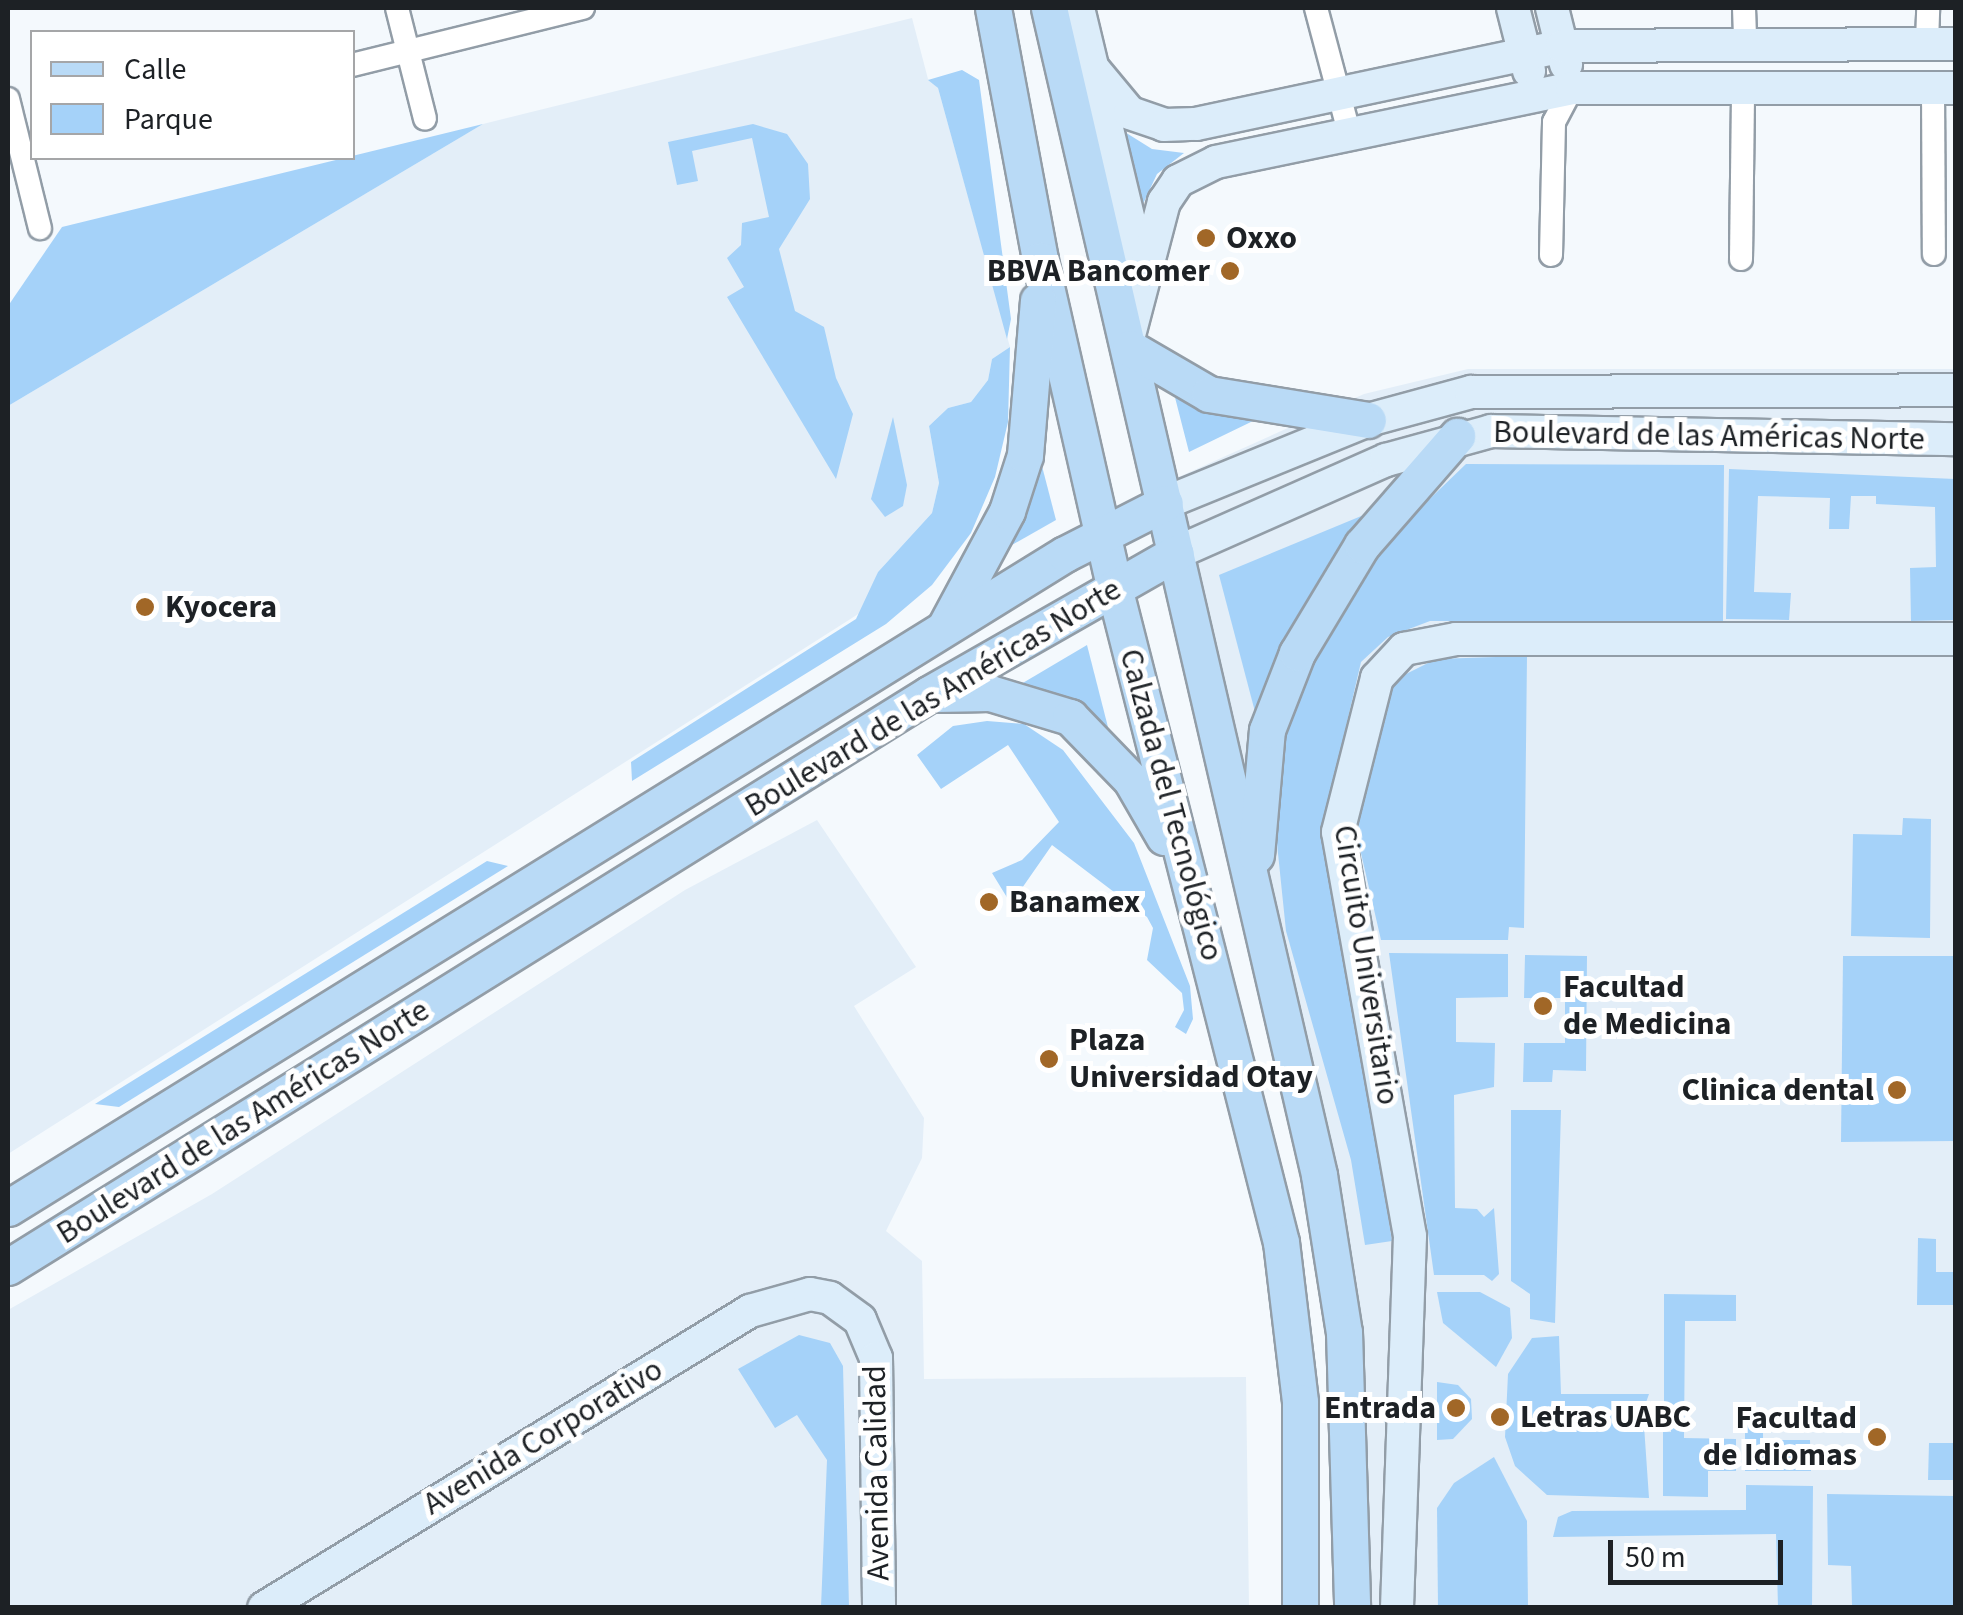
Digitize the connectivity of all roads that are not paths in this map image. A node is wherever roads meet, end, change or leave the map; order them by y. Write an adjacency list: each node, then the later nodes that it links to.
1 (398, 8): 14 (street)
2 (583, 8): 14 (street)
3 (993, 8): 32 (main road, Calzada del Tecnológico)
4 (1049, 8): 34 (main road, Calzada del Tecnológico)
5 (1078, 8): 16 (street)
6 (1316, 8): 21 (street)
7 (1512, 8): 15 (street)
8 (1552, 8): 13 (street)
9 (1744, 8): 11 (street)
10 (1928, 8): 12 (street)
11 (1745, 44): 12 (street); 13 (street)
12 (1941, 44)
13 (1562, 46): 15 (street); 18 (street)
14 (408, 52): 17 (street); 24 (street)
15 (1524, 52): 21 (street); 22 (street)
16 (1090, 64): 21 (street); 33 (street)
17 (355, 65)
18 (1572, 88): 20 (street); 22 (street); 25 (street)
19 (1944, 88): 20 (street); 29 (street)
20 (1743, 89): 31 (street)
21 (1339, 92): 26 (street)
22 (1534, 92): 25 (street); 26 (street)
23 (8, 100): 27 (street)
24 (424, 119)
25 (1554, 122): 30 (street)
26 (1349, 132): 33 (street)
27 (20, 149): 28 (street)
28 (40, 228)
29 (1934, 254)
30 (1551, 255)
31 (1741, 259)
32 (1040, 260): 40 (main road, Calzada del Tecnológico); 43 (main road)
33 (1144, 280): 34 (street)
34 (1129, 343): 36 (main road); 39 (main road, Calzada del Tecnológico)
35 (1956, 390): 36 (street, Boulevard de las Américas Norte)
36 (1368, 420): 39 (street, Boulevard de las Américas Norte)
37 (1458, 436): 38 (street, Boulevard de las Américas Norte); 41 (street, Boulevard de las Américas Norte); 47 (main road)
38 (1956, 439)
39 (1165, 504): 40 (main road, Boulevard de las Américas Norte); 41 (main road, Calzada del Tecnológico)
40 (1103, 532): 42 (main road, Calzada del Tecnológico); 43 (main road, Boulevard de las Américas Norte)
41 (1176, 553): 42 (main road, Boulevard de las Américas Norte); 47 (main road, Calzada del Tecnológico)
42 (1114, 586): 45 (main road, Boulevard de las Américas Norte); 46 (main road, Calzada del Tecnológico)
43 (944, 629): 48 (main road, Boulevard de las Américas Norte)
44 (1956, 639): 55 (street, Circuito Universitario)
45 (929, 694): 46 (main road); 49 (main road, Boulevard de las Américas Norte)
46 (1189, 887): 53 (main road, Calzada del Tecnológico)
47 (1254, 901): 54 (main road, Calzada del Tecnológico)
48 (8, 1208)
49 (11, 1256)
50 (830, 1298): 51 (street, Avenida Corporativo); 52 (street, Avenida Calidad)
51 (264, 1608)
52 (879, 1608)
53 (1300, 1608)
54 (1352, 1608)
55 (1397, 1608)

